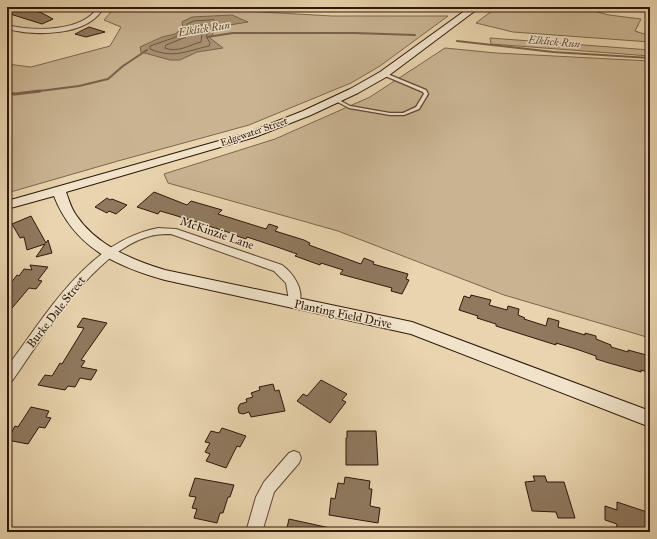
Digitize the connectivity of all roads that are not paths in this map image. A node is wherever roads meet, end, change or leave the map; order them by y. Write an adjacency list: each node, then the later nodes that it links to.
1 (101, 7): 3 (street)
2 (476, 7): 4 (street, Edgewater Street)
3 (7, 27)
4 (384, 74): 5 (street, Edgewater Street); 5 (lane)
5 (336, 100): 6 (street, Edgewater Street)
6 (58, 190): 7 (street, Edgewater Street); 8 (street, Planting Field Drive)
7 (7, 205)
8 (111, 253): 9 (street, Planting Field Drive); 9 (street, McKinzie Lane); 10 (street, Burke Dale Street)
9 (294, 303): 11 (street, Planting Field Drive)
10 (7, 377)
11 (650, 419)
12 (294, 458): 13 (street)
13 (254, 532)

